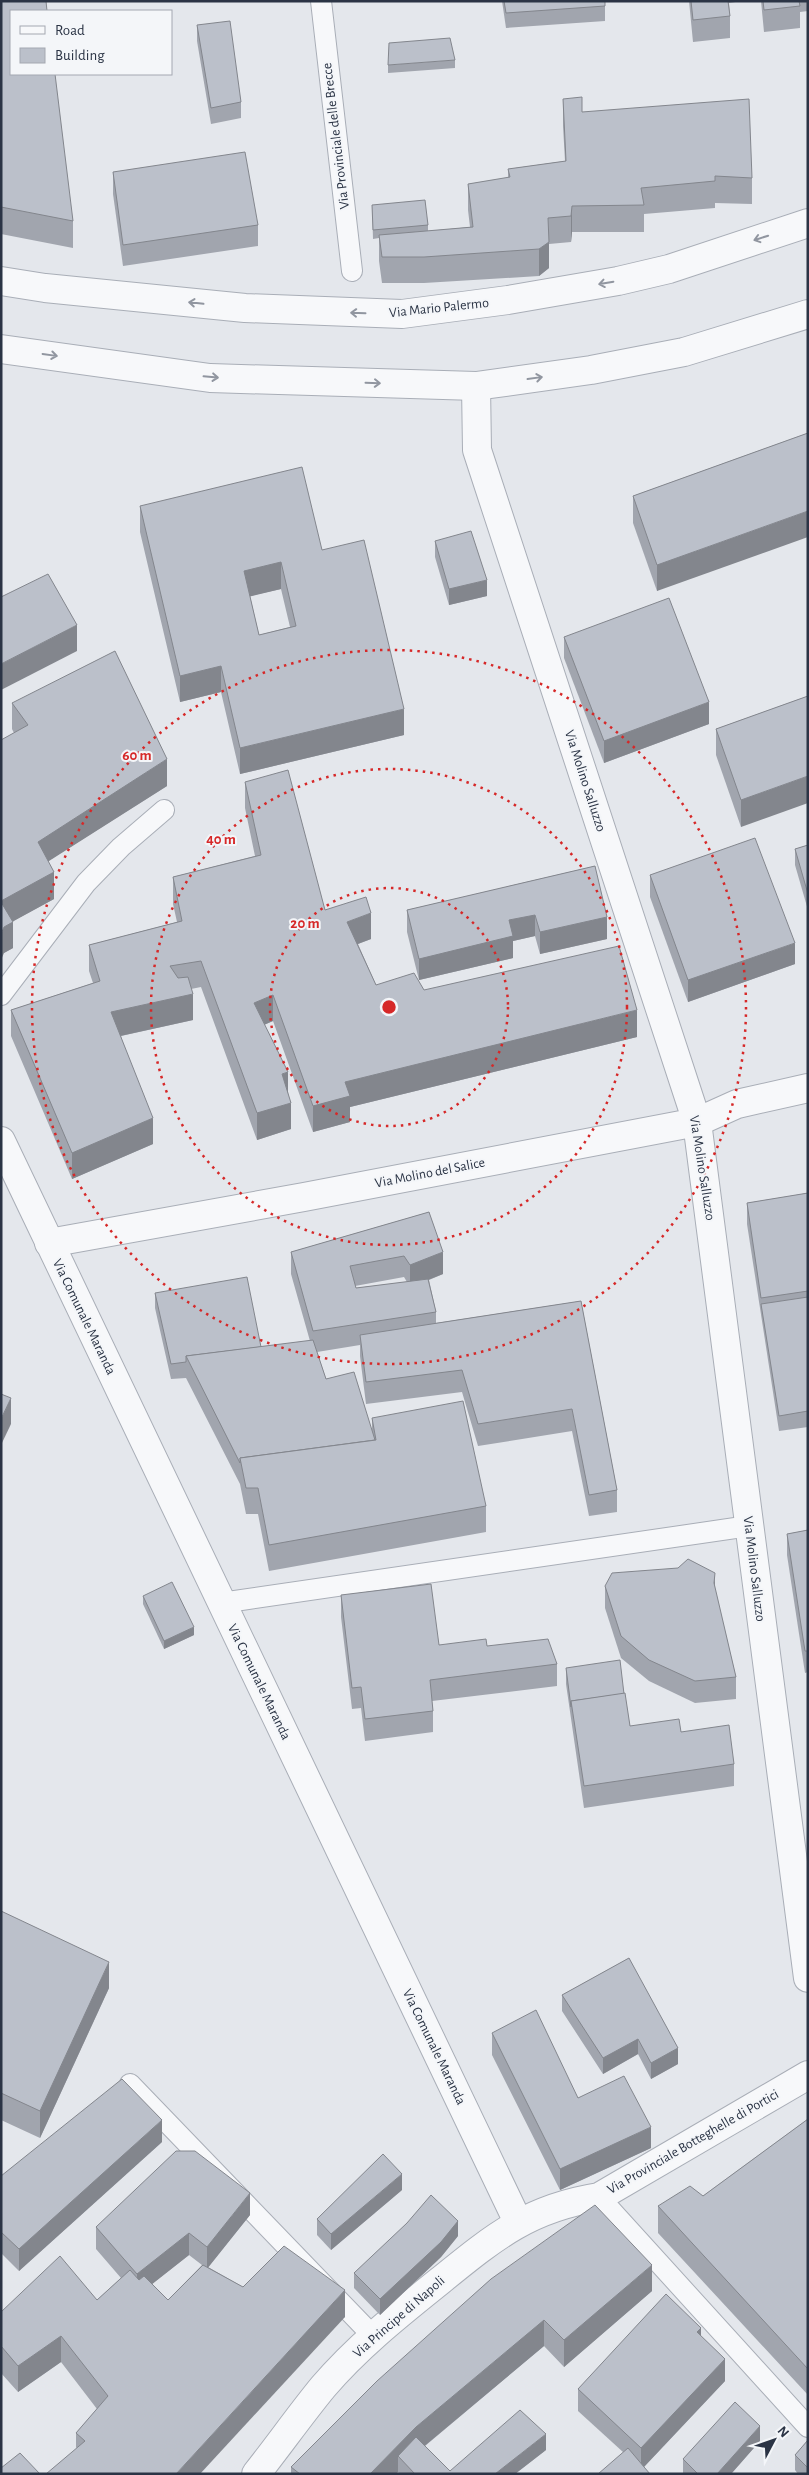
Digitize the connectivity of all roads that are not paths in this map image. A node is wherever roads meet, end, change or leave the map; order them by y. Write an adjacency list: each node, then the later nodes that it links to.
1 (321, 1): 3 (lane, Via Provinciale delle Brecce)
2 (808, 223): 4 (street, Via Mario Palermo, one-way to 4)
3 (352, 271)
4 (1, 280)
5 (808, 314): 7 (street, one-way to 5)
6 (1, 349): 7 (street, one-way to 7)
7 (476, 386): 11 (street, Via Molino Salluzzo)
8 (164, 810): 9 (lane)
9 (1, 996)
10 (808, 1088): 11 (street, Via Molino del Salice)
11 (697, 1122): 13 (street, Via Molino del Salice); 14 (street, Via Molino Salluzzo)
12 (1, 1141): 13 (street, Via Comunale Maranda)
13 (49, 1243): 15 (street, Via Comunale Maranda)
14 (749, 1526): 15 (lane); 16 (street, Via Molino Salluzzo)
15 (221, 1603): 20 (street, Via Comunale Maranda)
16 (808, 1978)
17 (808, 2075): 19 (street, Via Provinciale Botteghelle di Portici)
18 (130, 2084): 21 (lane)
19 (599, 2197): 20 (street, Via Provinciale Botteghelle di Portici); 22 (lane)
20 (518, 2222): 21 (street, Via Principe di Napoli)
21 (373, 2336): 23 (street, Via Principe di Napoli)
22 (808, 2427)
23 (256, 2474)

